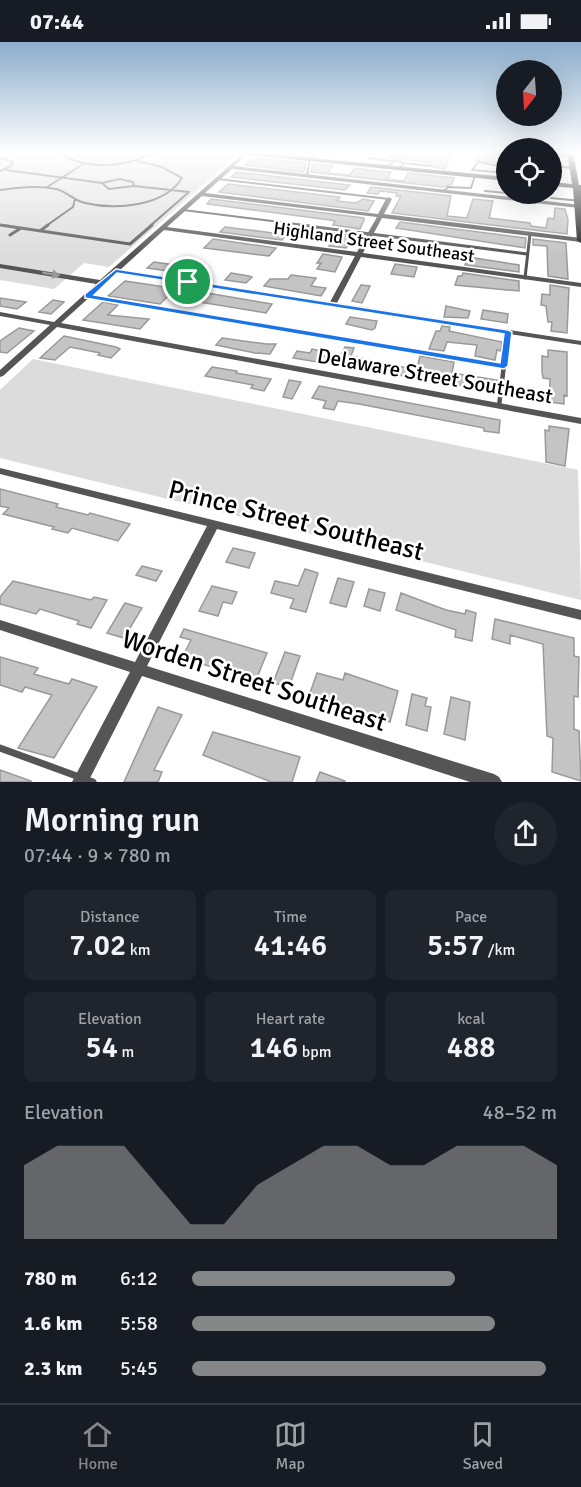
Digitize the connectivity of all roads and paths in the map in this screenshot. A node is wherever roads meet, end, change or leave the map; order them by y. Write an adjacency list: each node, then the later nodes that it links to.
1 (106, 187): 2 (lane)
2 (130, 187)
3 (139, 187): 12 (lane)
4 (176, 187): 12 (lane)
5 (211, 187): 16 (street)
6 (277, 187): 19 (lane)
7 (403, 187): 13 (street)
8 (471, 187): 13 (lane)
9 (579, 187): 22 (main road)
10 (45, 188): 11 (lane); 18 (lane)
11 (0, 190)
12 (173, 190): 18 (lane); 28 (lane)
13 (444, 191): 17 (street)
14 (485, 191): 15 (lane)
15 (496, 192)
16 (202, 194): 23 (street); 24 (street)
17 (496, 194)
18 (75, 198): 28 (lane)
19 (389, 199): 24 (street)
20 (562, 200): 22 (street)
21 (562, 200): 22 (lane)
22 (579, 202): 32 (main road)
23 (183, 210): 27 (street); 29 (lane)
24 (379, 216): 29 (street); 30 (street)
25 (0, 225): 26 (lane)
26 (21, 228): 28 (lane); 31 (lane)
27 (164, 228): 34 (street, Highland Street Southeast); 36 (street)
28 (40, 231)
29 (369, 234): 33 (lane); 34 (street)
30 (530, 234): 32 (street); 33 (lane)
31 (10, 235)
32 (581, 240)
33 (526, 254): 37 (lane)
34 (358, 255): 37 (street, Highland Street Southeast); 41 (street)
35 (0, 266): 38 (street, one-way to 38)
36 (116, 271): 38 (street); 41 (street)
37 (525, 278): 39 (street, Highland Street Southeast)
38 (103, 283): 40 (street)
39 (581, 285)
40 (88, 296): 43 (street); 46 (lane)
41 (332, 305): 44 (street)
42 (0, 314): 43 (street, Delaware Street Southeast)
43 (56, 324): 47 (street); 48 (street, Delaware Street Southeast)
44 (508, 332): 45 (street); 46 (lane)
45 (581, 344)
46 (504, 366): 48 (lane)
47 (0, 374)
48 (499, 406): 49 (street, Delaware Street Southeast)
49 (581, 421)
50 (0, 471): 51 (street, Prince Street Southeast)
51 (214, 524): 52 (street, Prince Street Southeast); 54 (street)
52 (581, 615)
53 (0, 625): 54 (street, Worden Street Southeast)
54 (140, 670): 56 (street); 57 (street, Worden Street Southeast)
55 (0, 748): 56 (lane)
56 (85, 781)
57 (494, 782)

